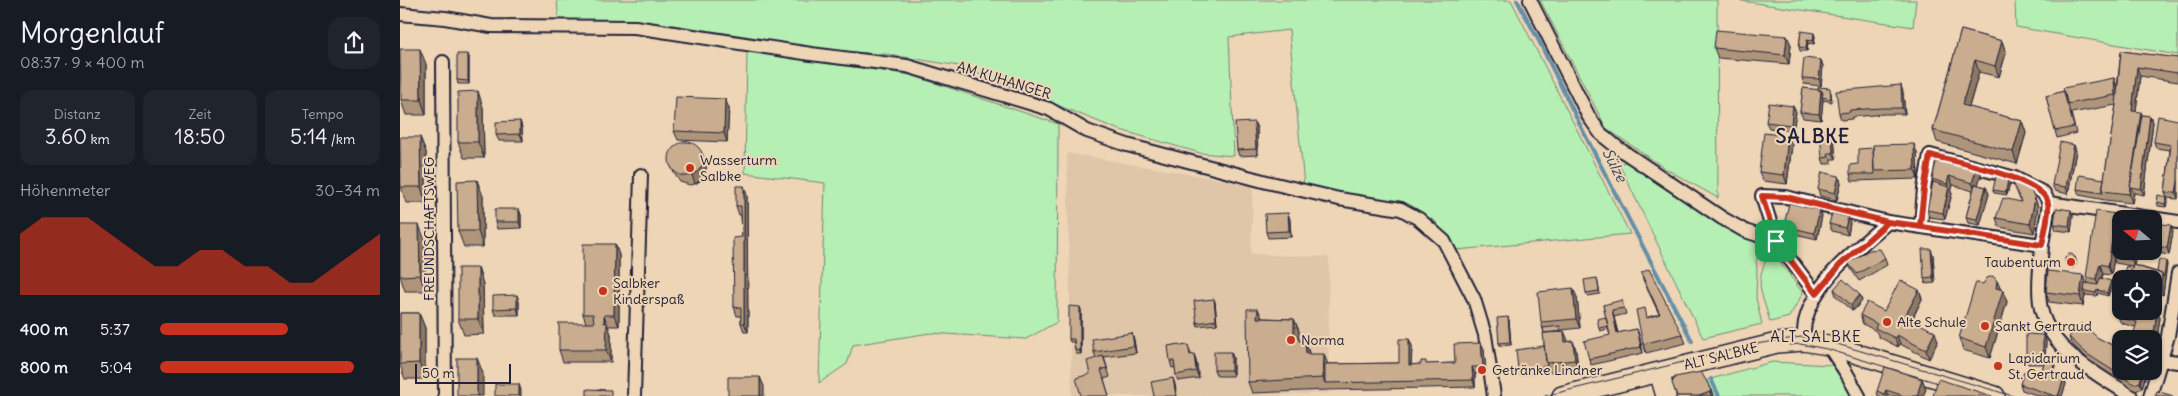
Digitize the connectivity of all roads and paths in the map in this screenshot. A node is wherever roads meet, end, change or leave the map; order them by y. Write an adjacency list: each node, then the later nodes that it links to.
1 (1530, 0): 9 (street)
2 (400, 14): 21 (street, AM KUHANGER)
3 (443, 62): 19 (street, FREUNDSCHAFTSWEG)
4 (641, 175): 20 (street)
5 (2048, 203): 7 (street); 8 (street); 10 (street)
6 (1888, 222): 8 (street); 9 (street); 12 (street)
7 (2178, 222)
8 (1920, 226): 10 (street)
9 (1776, 241): 12 (street)
10 (2042, 245): 26 (street)
11 (2178, 273): 15 (street)
12 (1816, 294): 13 (street)
13 (1803, 341): 14 (main road, ALT SALBKE); 17 (main road, ALT SALBKE)
14 (1828, 345): 24 (street); 25 (main road, ALT SALBKE)
15 (2162, 360): 16 (street)
16 (2178, 362)
17 (1659, 372): 22 (main road, ALT SALBKE); 23 (main road)
18 (2155, 380): 27 (street)
19 (445, 396)
20 (634, 396)
21 (1494, 396)
22 (1562, 396)
23 (1666, 396)
24 (1859, 396)
25 (1995, 396)
26 (2131, 396)
27 (2150, 396)

